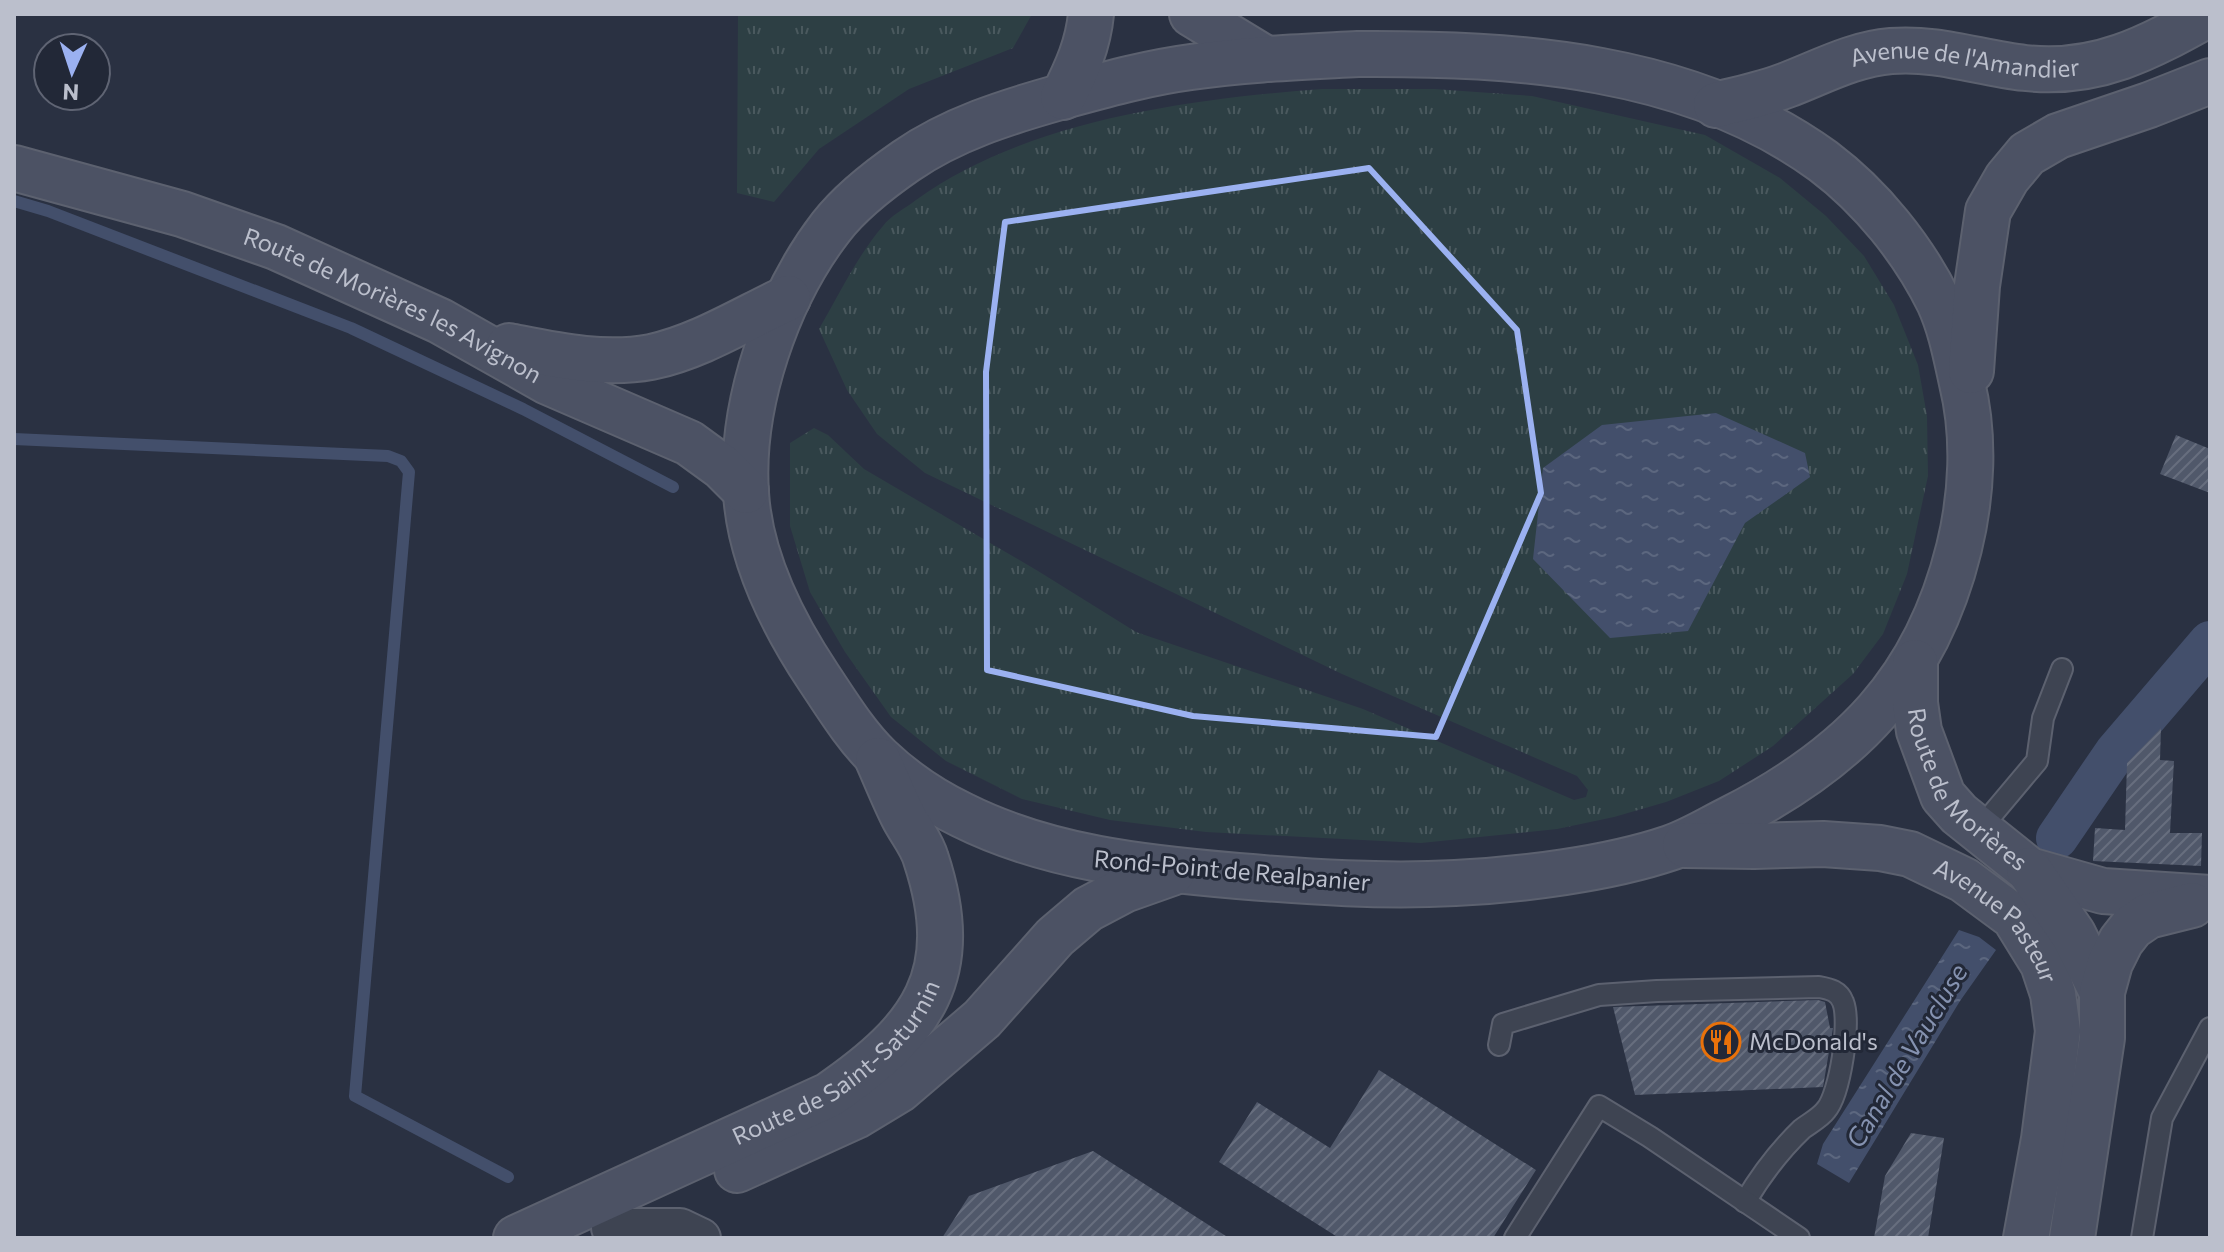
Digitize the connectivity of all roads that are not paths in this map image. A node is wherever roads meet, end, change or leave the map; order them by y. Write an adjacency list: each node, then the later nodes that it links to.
1 (1091, 14): 6 (main road)
2 (1192, 14): 4 (main road)
3 (2209, 14): 7 (main road, Avenue de l'Amandier)
4 (1266, 59): 6 (main road, Rond-Point de Realpanier); 7 (main road, Rond-Point de Realpanier)
5 (2210, 81): 11 (main road)
6 (1063, 97): 9 (main road, Rond-Point de Realpanier)
7 (1716, 105): 11 (main road, Rond-Point de Realpanier)
8 (14, 168): 10 (main road, Route de Morières les Avignon)
9 (788, 298): 10 (main road); 12 (main road, Rond-Point de Realpanier)
10 (480, 341): 12 (main road, Route de Morières les Avignon)
11 (1968, 405): 13 (main road, Rond-Point de Realpanier)
12 (746, 491): 15 (main road, Rond-Point de Realpanier)
13 (1915, 662): 16 (main road, Route de Morières); 17 (main road, Rond-Point de Realpanier)
14 (2062, 669): 16 (lane)
15 (876, 756): 19 (main road, Rond-Point de Realpanier); 26 (main road, Route de Saint-Saturnin)
16 (1979, 830): 18 (main road, Route de Morières)
17 (1681, 844): 19 (main road, Rond-Point de Realpanier); 30 (main road, Avenue Pasteur)
18 (2029, 870): 20 (main road, Route de Morières); 21 (main road, Avenue Pasteur)
19 (1177, 871): 25 (main road, Route de Saint-Saturnin)
20 (2210, 900): 21 (main road, Avenue Pasteur)
21 (2102, 992): 31 (main road, Avenue Pasteur)
22 (2210, 1028): 32 (lane)
23 (1499, 1045): 24 (lane)
24 (1745, 1202): 28 (lane); 29 (lane)
25 (600, 1233): 27 (street)
26 (516, 1238)
27 (701, 1238)
28 (1515, 1238)
29 (1799, 1238)
30 (2026, 1238)
31 (2072, 1238)
32 (2142, 1238)

